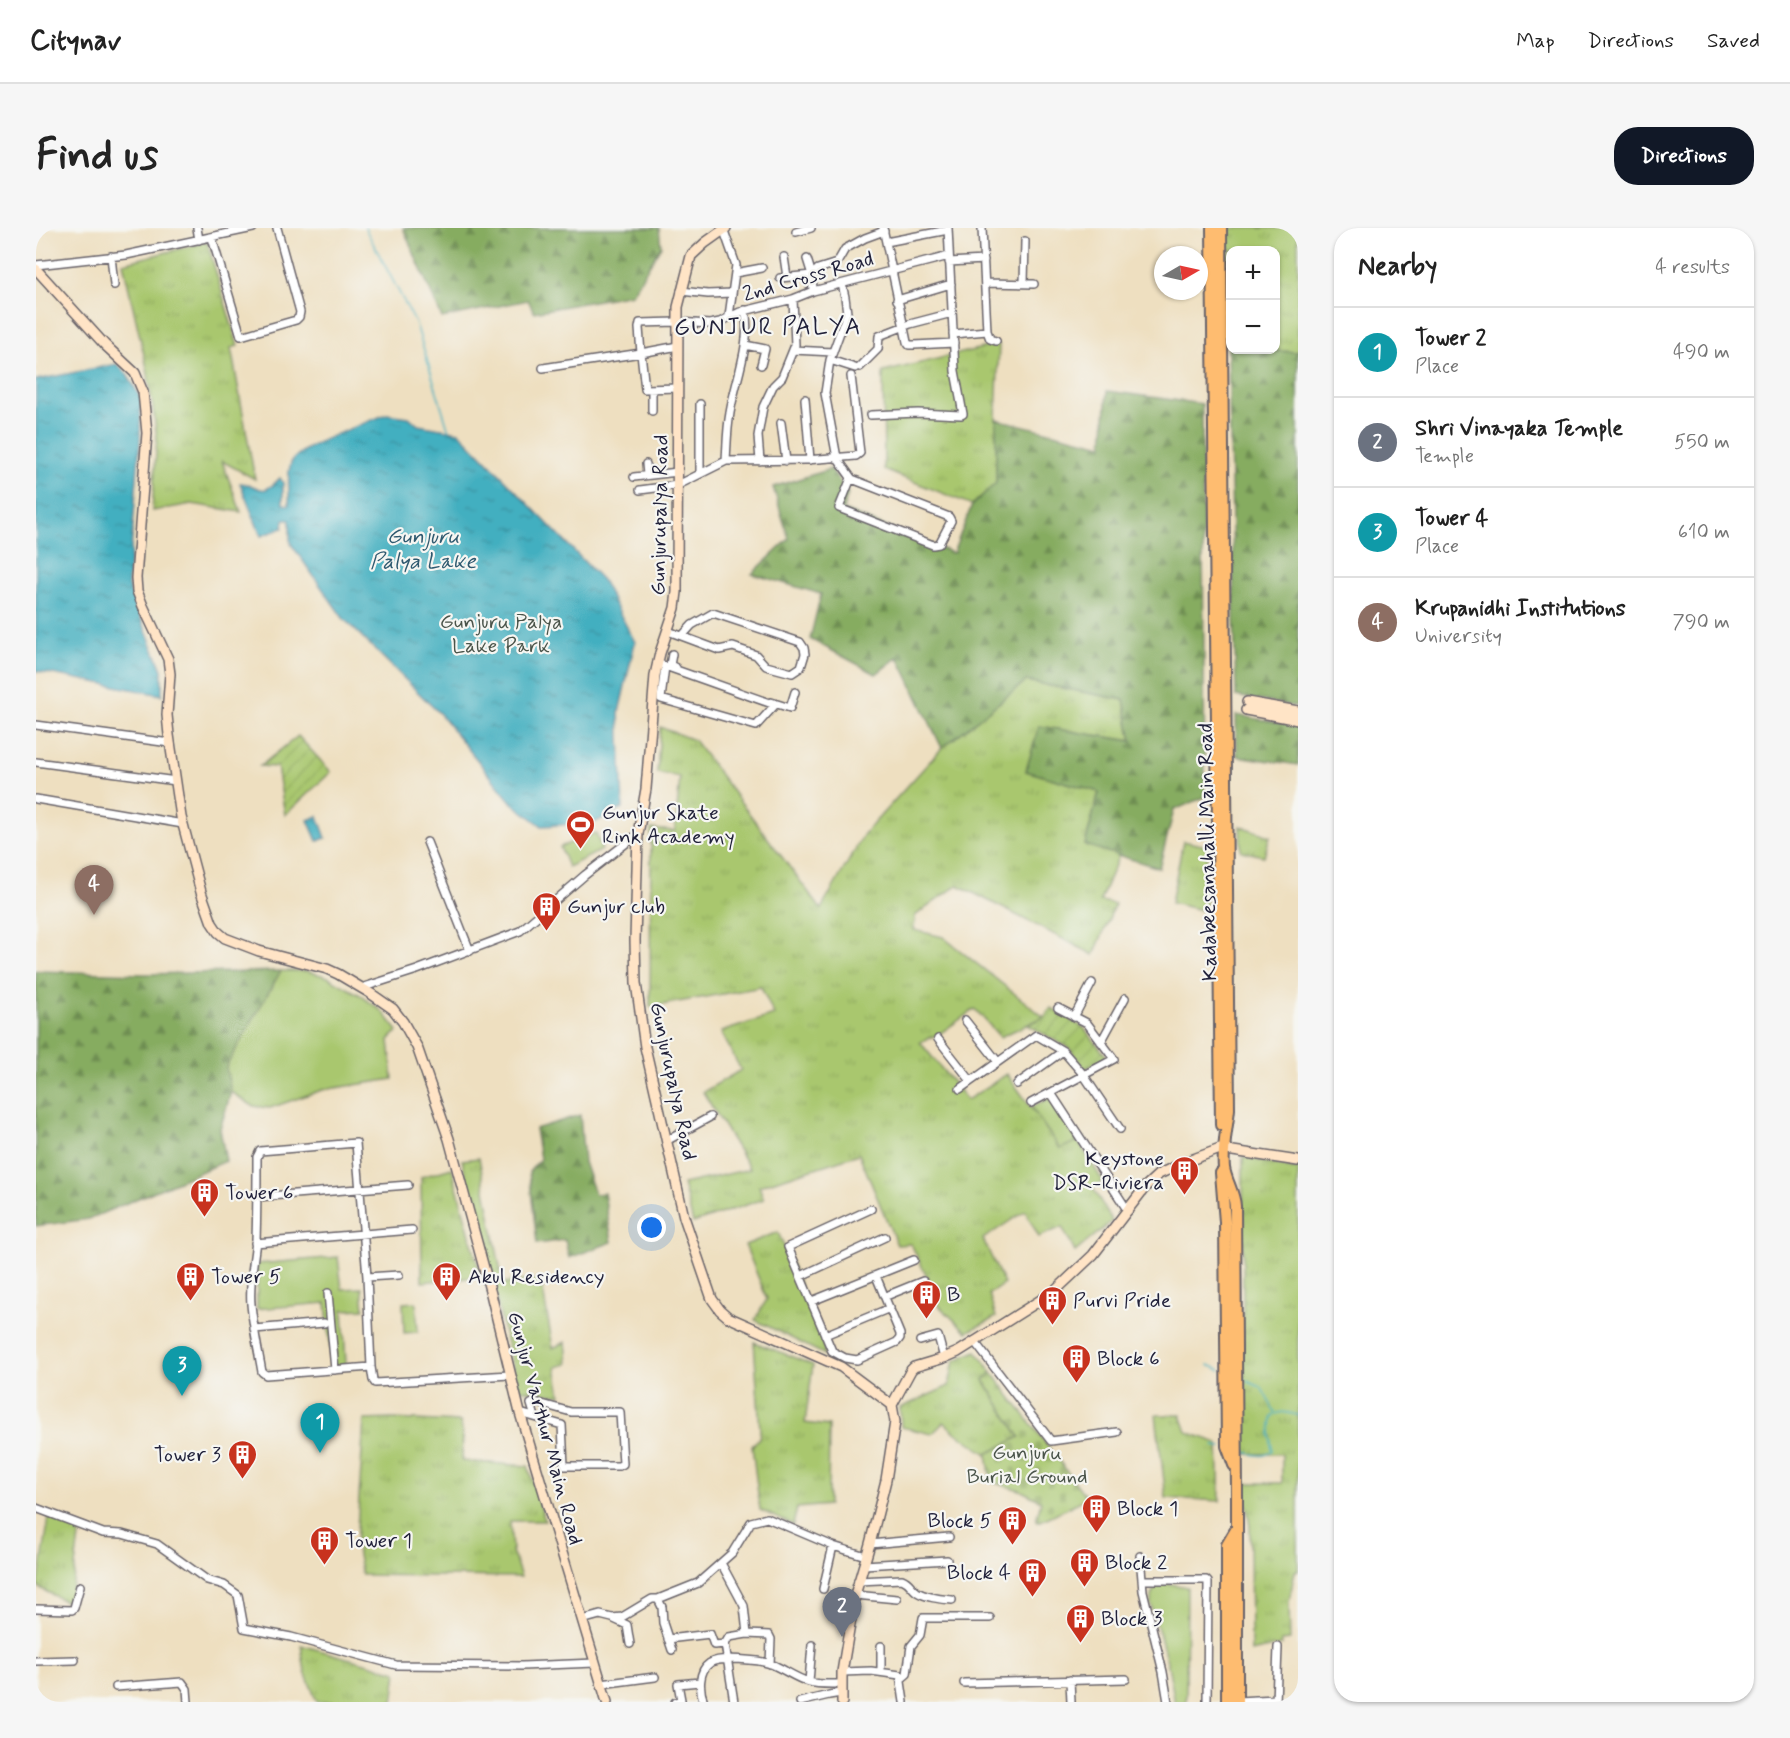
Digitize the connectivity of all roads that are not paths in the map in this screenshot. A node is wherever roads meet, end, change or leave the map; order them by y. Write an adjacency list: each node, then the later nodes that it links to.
1 (197, 228): 14 (street)
2 (253, 228): 10 (street)
3 (277, 228): 13 (street)
4 (724, 228): 25 (street); 33 (street, Gunjurupalya Road)
5 (811, 228): 12 (street)
6 (982, 228): 21 (street)
7 (1212, 228): 79 (main road, Kadabeesanahalli Main Road)
8 (1221, 228): 79 (main road, Kadabeesanahalli Main Road)
9 (948, 229): 16 (street); 20 (street)
10 (239, 230): 13 (street)
11 (884, 230): 16 (street); 26 (street)
12 (796, 232)
13 (212, 238): 14 (street)
14 (199, 240): 17 (street)
15 (1026, 241): 28 (street)
16 (886, 242): 24 (street)
17 (111, 256): 22 (street); 32 (street)
18 (784, 257): 26 (street)
19 (807, 259): 26 (street)
20 (949, 259): 21 (street, 2nd Cross Road); 24 (street, 2nd Cross Road); 30 (street)
21 (984, 260): 27 (street)
22 (36, 267): 83 (street, Gunjur Varthur Main Road)
23 (762, 268): 25 (street)
24 (891, 270): 29 (street, 2nd Cross Road); 37 (street)
25 (735, 273): 35 (street)
26 (812, 275): 34 (street)
27 (985, 283): 28 (street); 43 (street)
28 (1024, 283): 31 (street)
29 (842, 284): 34 (street, 2nd Cross Road); 50 (street)
30 (951, 284): 37 (street); 39 (street)
31 (1034, 284)
32 (114, 285)
33 (681, 291): 35 (street); 41 (street, Gunjurupalya Road)
34 (813, 291): 36 (street, 2nd Cross Road)
35 (732, 293): 40 (street)
36 (793, 299): 38 (street, 2nd Cross Road); 48 (street)
37 (897, 300): 42 (street)
38 (745, 310): 40 (street, 2nd Cross Road); 46 (street)
39 (952, 313): 42 (street); 44 (street)
40 (729, 316): 41 (street, 2nd Cross Road)
41 (677, 322): 47 (street, Gunjurupalya Road); 49 (street, 2nd Cross Road)
42 (904, 326): 44 (street); 50 (street)
43 (987, 331): 44 (street); 45 (street)
44 (954, 338): 59 (street)
45 (996, 341)
46 (745, 345): 51 (street); 63 (street)
47 (678, 346): 49 (street); 54 (street, Gunjurupalya Road)
48 (793, 350): 50 (street); 64 (street)
49 (641, 353): 52 (street); 55 (street)
50 (831, 356): 61 (street)
51 (761, 365)
52 (543, 368)
53 (850, 376): 61 (street)
54 (678, 388): 55 (street); 67 (street, Gunjurupalya Road)
55 (652, 390): 58 (street)
56 (805, 399): 62 (street)
57 (700, 404): 68 (street)
58 (652, 411)
59 (871, 416)
60 (781, 423): 65 (street)
61 (837, 458): 62 (street); 71 (street)
62 (810, 460): 65 (street)
63 (726, 461): 64 (street); 68 (street)
64 (760, 461): 65 (street)
65 (786, 461)
66 (646, 464): 69 (street)
67 (678, 472): 69 (street); 72 (street, Gunjurupalya Road)
68 (700, 473): 72 (street)
69 (647, 475): 70 (street)
70 (634, 477)
71 (851, 478): 71 (street)
72 (678, 485): 73 (street); 74 (street, Gunjurupalya Road)
73 (640, 490)
74 (668, 631): 75 (street); 76 (street, Gunjurupalya Road)
75 (682, 636): 75 (street)
76 (661, 650): 77 (street, Gunjurupalya Road); 78 (street)
77 (661, 665): 77 (street); 88 (street, Gunjurupalya Road)
78 (795, 692)
79 (1220, 703): 110 (main road, Kadabeesanahalli Main Road)
80 (1298, 711): 81 (street)
81 (1298, 720)
82 (36, 724): 83 (street)
83 (170, 743): 85 (street, Gunjur Varthur Main Road)
84 (36, 762): 85 (street)
85 (176, 781): 87 (street, Gunjur Varthur Main Road)
86 (36, 799): 87 (street)
87 (183, 824): 92 (street, Gunjur Varthur Main Road)
88 (638, 834): 90 (street); 109 (street, Gunjurupalya Road)
89 (427, 842): 90 (street)
90 (470, 951): 92 (street)
91 (1092, 983): 95 (street)
92 (361, 988): 141 (street, Gunjur Varthur Main Road)
93 (1125, 998): 98 (street)
94 (1058, 1008): 95 (street)
95 (1074, 1017): 98 (street)
96 (965, 1020): 100 (street)
97 (938, 1038): 102 (street)
98 (1101, 1042): 101 (street)
99 (1063, 1051): 100 (street); 101 (street); 103 (street)
100 (998, 1062): 102 (street)
101 (1083, 1074): 105 (street); 108 (street)
102 (971, 1081): 104 (street)
103 (1017, 1084)
104 (960, 1089)
105 (1051, 1093): 106 (street); 116 (street)
106 (1031, 1103)
107 (710, 1117): 109 (street)
108 (1120, 1129)
109 (668, 1140): 139 (street, Gunjurupalya Road)
110 (1222, 1149): 111 (street); 116 (street); 206 (main road, Kadabeesanahalli Main Road)
111 (1298, 1161)
112 (408, 1185): 113 (street)
113 (359, 1188): 114 (street); 114 (street); 118 (street)
114 (257, 1197): 120 (street)
115 (871, 1209): 123 (street)
116 (1128, 1211): 135 (street)
117 (412, 1230): 118 (street)
118 (363, 1233): 120 (street); 125 (street)
119 (885, 1237): 123 (street)
120 (255, 1242): 132 (street)
121 (914, 1260): 124 (street)
122 (399, 1275): 125 (street)
123 (801, 1276): 129 (street)
124 (876, 1276): 128 (street); 129 (street)
125 (367, 1277): 138 (street)
126 (923, 1281): 128 (street)
127 (328, 1293): 140 (street)
128 (886, 1296): 130 (street)
129 (812, 1301): 133 (street)
130 (890, 1308): 133 (street); 136 (street)
131 (324, 1323): 132 (street)
132 (254, 1329): 140 (street)
133 (825, 1335): 136 (street)
134 (920, 1341): 137 (street)
135 (974, 1341): 137 (street); 147 (street)
136 (845, 1358): 139 (street)
137 (944, 1358): 142 (street)
138 (371, 1367): 140 (street); 141 (street)
139 (840, 1367): 142 (street, Gunjurupalya Road)
140 (335, 1370)
141 (510, 1376): 143 (street, Gunjur Varthur Main Road)
142 (892, 1405): 150 (street)
143 (519, 1410): 145 (street); 167 (street, Gunjur Varthur Main Road)
144 (563, 1410): 145 (street); 146 (street); 146 (street)
145 (534, 1413): 146 (street)
146 (561, 1425)
147 (1117, 1432)
148 (36, 1508): 179 (street)
149 (949, 1538): 150 (street)
150 (870, 1544): 154 (street)
151 (834, 1546): 154 (street); 155 (street); 159 (street)
152 (1140, 1556): 156 (street)
153 (947, 1560): 154 (street)
154 (865, 1561): 157 (street)
155 (721, 1563): 161 (street); 168 (street)
156 (1142, 1580): 204 (street); 205 (street)
157 (858, 1581): 160 (street); 163 (street)
158 (80, 1586): 164 (street)
159 (823, 1589)
160 (855, 1595): 162 (street); 181 (street)
161 (658, 1599): 165 (street); 169 (street)
162 (897, 1599)
163 (952, 1600)
164 (36, 1610)
165 (612, 1618): 167 (street); 170 (street)
166 (990, 1618): 184 (street)
167 (582, 1620): 179 (street, Gunjur Varthur Main Road)
168 (747, 1634): 171 (street); 180 (street)
169 (668, 1639): 171 (street); 175 (street)
170 (630, 1644)
171 (725, 1644): 177 (street)
172 (812, 1646): 188 (street)
173 (881, 1646): 182 (street)
174 (1278, 1647): 195 (street)
175 (672, 1650)
176 (75, 1659): 178 (street)
177 (728, 1660): 180 (street); 187 (street); 200 (street)
178 (36, 1661)
179 (595, 1664): 190 (street, Gunjur Varthur Main Road)
180 (770, 1664): 188 (street)
181 (842, 1672): 182 (street); 194 (street)
182 (881, 1672): 184 (street)
183 (655, 1677): 190 (street)
184 (901, 1679): 202 (street)
185 (1126, 1679): 186 (street)
186 (1070, 1680): 189 (street); 203 (street)
187 (700, 1682): 198 (street); 199 (street)
188 (809, 1682): 191 (street)
189 (964, 1683)
190 (601, 1684): 197 (street, Gunjur Varthur Main Road)
191 (828, 1685): 193 (street); 194 (street)
192 (116, 1687): 196 (street)
193 (829, 1695): 194 (street); 201 (street)
194 (841, 1696)
195 (1276, 1701): 206 (street)
196 (188, 1702)
197 (607, 1702)
198 (675, 1702)
199 (704, 1702)
200 (735, 1702)
201 (800, 1702)
202 (904, 1702)
203 (1071, 1702)
204 (1168, 1702)
205 (1207, 1702)
206 (1233, 1702)

